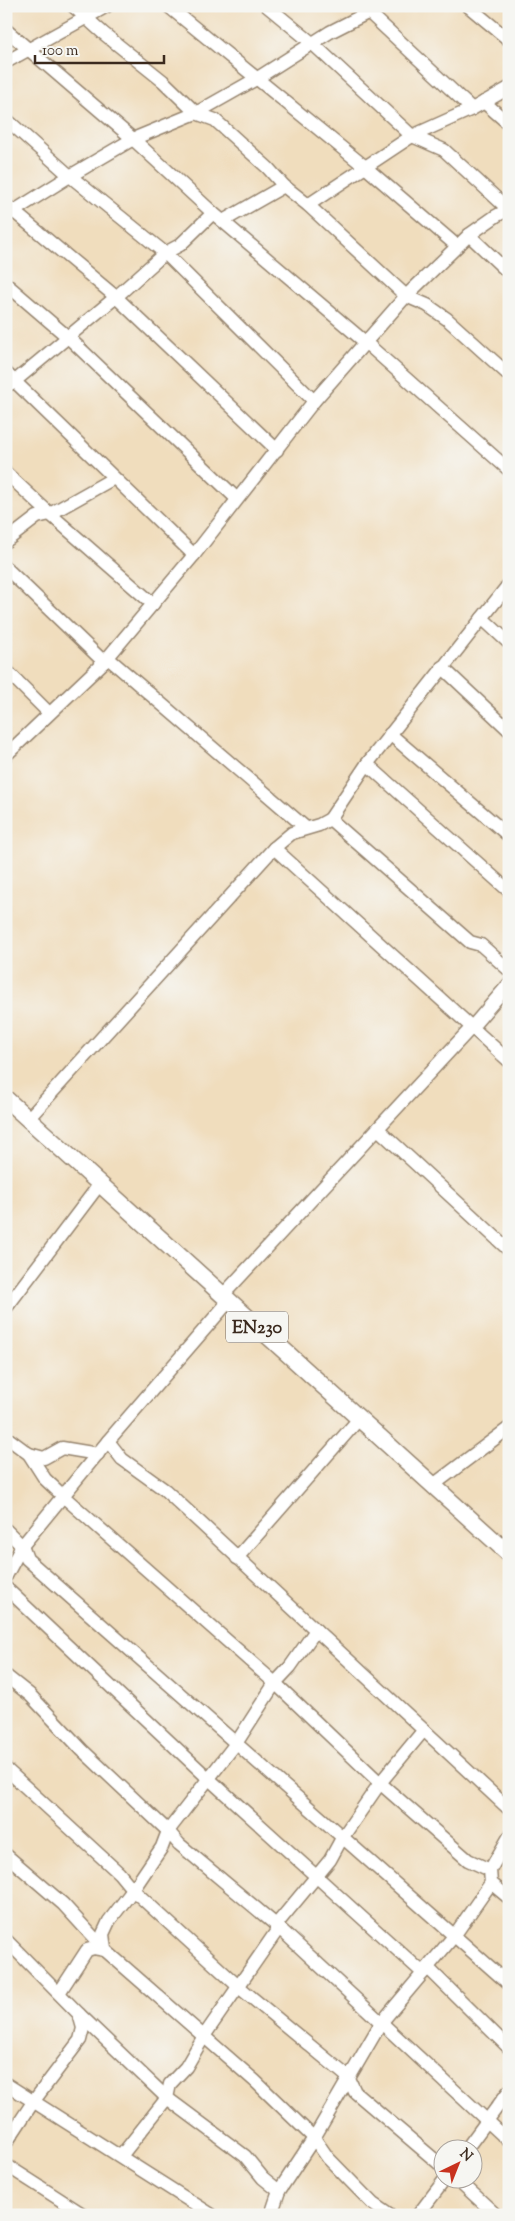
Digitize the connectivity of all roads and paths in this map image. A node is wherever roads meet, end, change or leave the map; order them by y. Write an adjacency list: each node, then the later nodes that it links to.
1 (73, 6): 8 (street)
2 (107, 6): 8 (street)
3 (168, 6): 14 (street)
4 (267, 6): 11 (street)
5 (381, 6): 7 (street)
6 (468, 6): 10 (street)
7 (365, 10): 11 (street); 17 (street)
8 (84, 18): 12 (street); 18 (street)
9 (6, 30): 12 (street)
10 (509, 40)
11 (312, 42): 14 (street); 21 (street)
12 (28, 50): 13 (street); 22 (street)
13 (6, 62)
14 (256, 79): 18 (street); 23 (street)
15 (509, 88): 16 (street)
16 (484, 102): 17 (street); 20 (street)
17 (472, 109): 21 (street)
18 (196, 113): 22 (street); 25 (street)
19 (6, 119): 24 (street)
20 (509, 124)
21 (412, 136): 23 (street); 27 (street)
22 (133, 139): 24 (street); 29 (street)
23 (364, 166): 26 (street); 31 (street)
24 (70, 176): 28 (street); 32 (street)
25 (284, 186): 26 (street); 29 (street)
26 (308, 205): 35 (street)
27 (509, 209): 30 (street)
28 (9, 211): 36 (street)
29 (218, 217): 32 (street); 38 (street)
30 (469, 235): 31 (street); 33 (street)
31 (457, 246): 35 (street)
32 (165, 253): 36 (street); 41 (street)
33 (509, 273)
34 (6, 284): 37 (street)
35 (406, 296): 38 (street); 39 (street)
36 (116, 297): 37 (street); 42 (street)
37 (69, 338): 40 (street); 46 (street)
38 (365, 342): 41 (street); 43 (street)
39 (509, 375)
40 (9, 380): 45 (street)
41 (314, 401): 42 (street)
42 (277, 450): 46 (street)
43 (509, 470)
44 (6, 473): 47 (street)
45 (114, 478): 47 (street); 49 (street)
46 (236, 498): 49 (street)
47 (50, 514): 48 (street); 52 (street)
48 (6, 541)
49 (194, 555): 52 (street)
50 (6, 568): 55 (street)
51 (509, 584): 53 (street)
52 (153, 604): 55 (street)
53 (482, 618): 54 (street); 56 (street)
54 (509, 643)
55 (106, 660): 58 (street); 64 (street)
56 (442, 667): 59 (street); 60 (street)
57 (6, 670): 58 (street)
58 (49, 713): 61 (street)
59 (509, 730)
60 (390, 734): 62 (street); 65 (street)
61 (6, 755)
62 (367, 764): 63 (street); 67 (street)
63 (330, 818): 64 (street); 68 (street)
64 (306, 828): 66 (street)
65 (509, 836)
66 (274, 848): 70 (street); 73 (street)
67 (509, 891)
68 (509, 970)
69 (509, 984): 70 (street)
70 (472, 1027): 71 (street); 74 (street)
71 (509, 1061)
72 (6, 1099): 73 (main road, EN230)
73 (28, 1119): 75 (main road, EN230)
74 (378, 1129): 76 (street); 77 (street)
75 (100, 1185): 77 (main road, EN230); 78 (street)
76 (509, 1250)
77 (226, 1298): 79 (main road, EN230); 82 (street)
78 (6, 1308)
79 (358, 1420): 85 (main road, EN230); 90 (street)
80 (509, 1428): 85 (street)
81 (6, 1437): 83 (street)
82 (108, 1441): 84 (street); 90 (street)
83 (29, 1454): 84 (street); 86 (street)
84 (98, 1454): 86 (street)
85 (432, 1486): 89 (main road, EN230)
86 (63, 1496): 88 (street); 95 (street)
87 (6, 1530): 88 (street)
88 (22, 1546): 91 (street); 97 (street)
89 (509, 1554)
90 (237, 1558): 93 (street)
91 (6, 1576)
92 (6, 1588): 99 (street)
93 (316, 1630): 95 (street); 96 (street)
94 (6, 1676): 102 (street)
95 (275, 1683): 97 (street); 100 (street)
96 (423, 1731): 100 (street); 101 (street)
97 (236, 1742): 99 (street); 103 (street)
98 (6, 1769): 108 (street)
99 (208, 1778): 102 (street); 106 (street)
100 (380, 1784): 103 (street); 107 (street)
101 (509, 1809)
102 (168, 1831): 108 (street); 110 (street)
103 (342, 1838): 106 (street); 111 (street)
104 (509, 1838): 107 (street)
105 (6, 1855): 113 (street)
106 (315, 1876): 110 (street); 114 (street)
107 (491, 1876): 109 (street); 111 (street)
108 (133, 1890): 113 (street); 116 (street)
109 (509, 1898)
110 (276, 1926): 116 (street); 119 (street)
111 (454, 1936): 114 (street); 115 (street)
112 (6, 1940): 117 (street)
113 (105, 1950): 117 (street); 120 (street)
114 (425, 1970): 119 (street); 121 (street)
115 (509, 1984)
116 (239, 1987): 120 (street); 122 (street)
117 (58, 1994): 118 (street)
118 (79, 2014): 125 (street); 126 (street)
119 (381, 2023): 122 (street); 127 (street)
120 (204, 2036): 125 (street); 128 (street)
121 (509, 2048)
122 (348, 2077): 128 (street); 133 (street)
123 (6, 2084): 126 (street)
124 (509, 2091): 127 (street)
125 (167, 2098): 132 (street); 137 (street)
126 (33, 2102): 131 (street); 132 (street)
127 (486, 2121): 129 (street); 130 (street)
128 (314, 2138): 137 (street); 141 (street)
129 (474, 2138)
130 (509, 2141)
131 (6, 2143)
132 (121, 2156): 139 (street)
133 (432, 2157)
134 (6, 2165): 138 (street)
135 (438, 2188): 142 (street)
136 (467, 2188): 143 (street)
137 (279, 2192): 140 (street)
138 (84, 2215)
139 (212, 2215)
140 (271, 2215)
141 (389, 2215)
142 (418, 2215)
143 (496, 2215)

